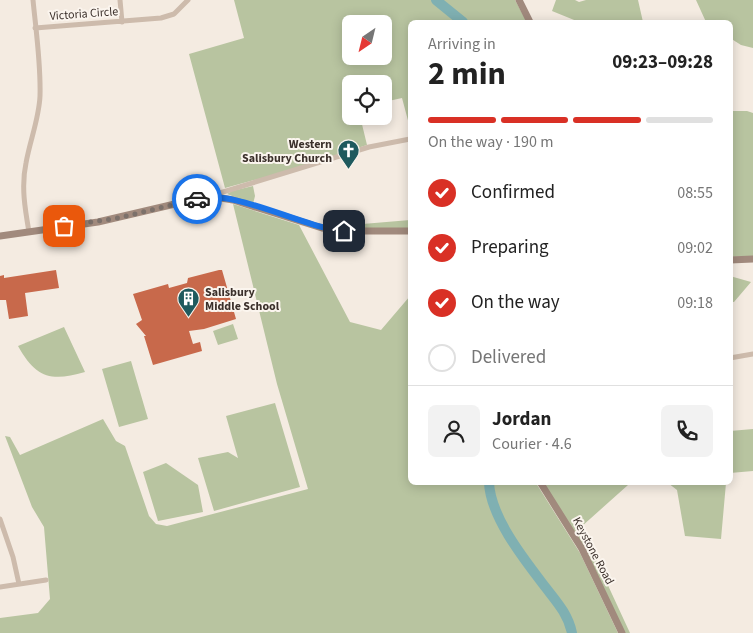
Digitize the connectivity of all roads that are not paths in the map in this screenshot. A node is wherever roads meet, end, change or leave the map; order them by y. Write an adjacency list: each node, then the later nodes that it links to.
1 (33, 0): 7 (street)
2 (120, 0): 6 (street)
3 (188, 0): 6 (street, Victoria Circle)
4 (519, 0): 5 (street)
5 (529, 20)
6 (122, 22): 7 (street, Victoria Circle)
7 (36, 28): 11 (street)
8 (408, 139): 9 (street)
9 (209, 196): 10 (street); 11 (street)
10 (408, 231)
11 (28, 232): 12 (street)
12 (0, 236)
13 (753, 259): 14 (street)
14 (733, 260)
15 (753, 354): 16 (street)
16 (733, 357)
17 (542, 485): 22 (street, Keystone Road)
18 (0, 519): 20 (street)
19 (46, 580): 20 (street)
20 (19, 584): 21 (street)
21 (0, 587)
22 (622, 633)

